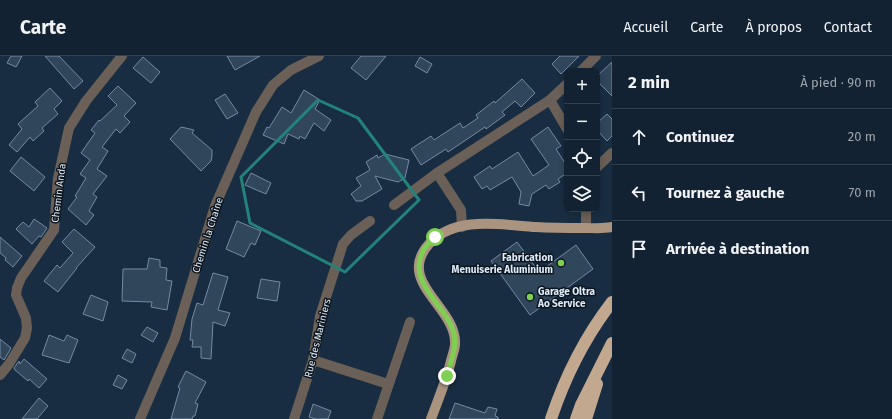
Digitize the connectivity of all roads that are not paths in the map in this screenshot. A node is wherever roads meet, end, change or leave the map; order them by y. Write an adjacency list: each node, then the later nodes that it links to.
1 (122, 56): 22 (street, Chemin Anda)
2 (319, 56): 24 (street, Chemin la Chaîne)
3 (596, 56): 4 (street)
4 (584, 68)
5 (564, 87): 6 (street)
6 (550, 100): 7 (street); 10 (street)
7 (564, 124)
8 (612, 154): 9 (street)
9 (600, 164)
10 (437, 173): 11 (street); 14 (street)
11 (394, 205)
12 (586, 212): 16 (street)
13 (370, 222): 20 (street, Rue des Mariniers)
14 (462, 227): 16 (main road); 27 (main road)
15 (612, 227): 16 (main road)
16 (586, 228)
17 (612, 302): 28 (highway)
18 (410, 322): 23 (street)
19 (612, 343): 21 (highway)
20 (313, 360): 23 (street); 25 (street, Rue des Mariniers)
21 (602, 362): 29 (highway); 30 (highway)
22 (0, 375)
23 (388, 384): 26 (street)
24 (140, 419)
25 (294, 419)
26 (377, 419)
27 (431, 419)
28 (551, 419)
29 (576, 419)
30 (586, 419)

